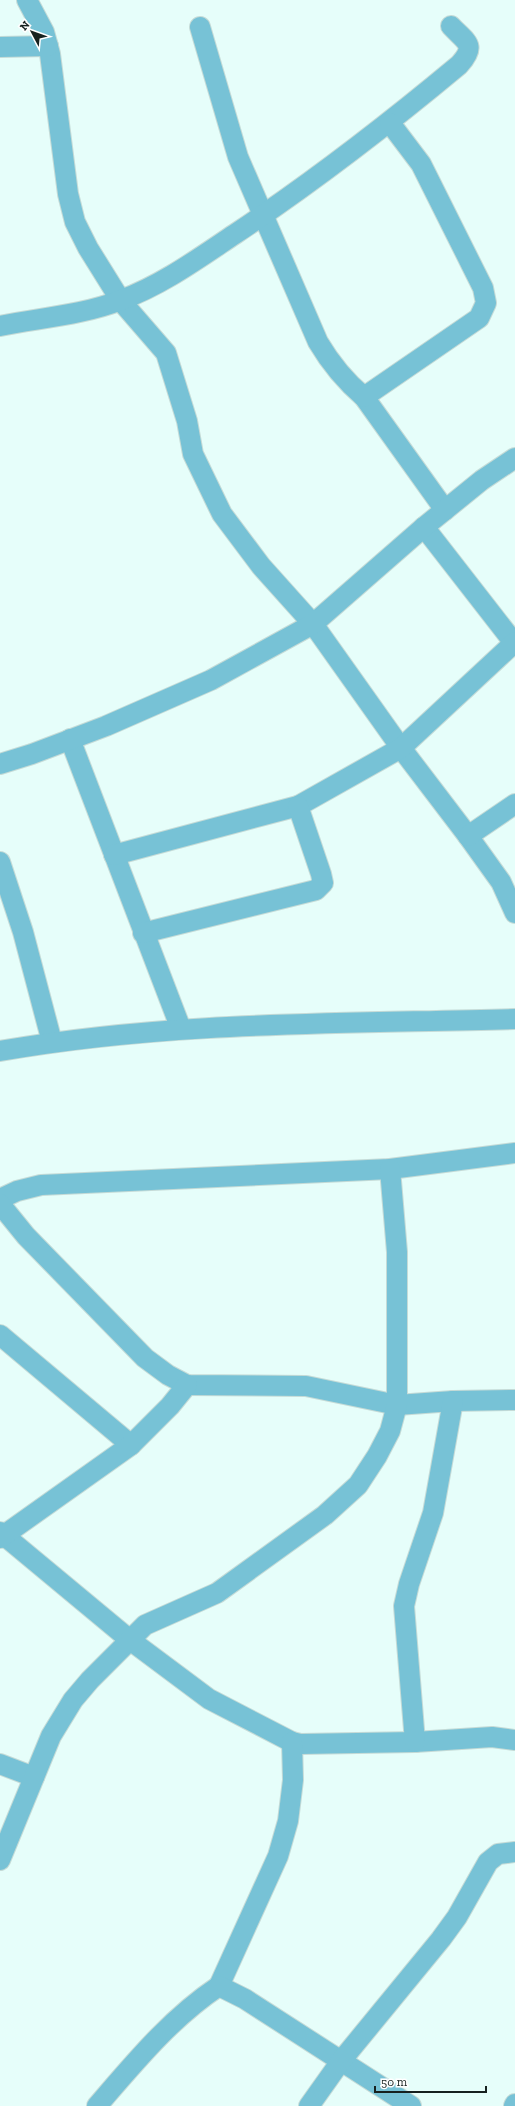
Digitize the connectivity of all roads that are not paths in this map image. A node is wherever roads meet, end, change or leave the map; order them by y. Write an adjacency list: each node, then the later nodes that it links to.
1 (27, 0): 4 (street)
2 (451, 26): 6 (street)
3 (200, 27): 7 (street)
4 (48, 46): 5 (street); 8 (street)
5 (0, 47)
6 (390, 123): 7 (street); 10 (street)
7 (263, 215): 8 (street); 10 (street)
8 (120, 301): 9 (street); 14 (street)
9 (0, 326)
10 (364, 397): 12 (street)
11 (515, 458): 12 (street)
12 (445, 510): 13 (street)
13 (424, 527): 14 (street); 15 (street)
14 (313, 624): 16 (street); 17 (street)
15 (515, 643): 17 (street)
16 (70, 739): 18 (street); 22 (street)
17 (401, 748): 20 (street); 21 (street)
18 (0, 764)
19 (515, 804): 21 (street)
20 (298, 806): 22 (street); 25 (street)
21 (468, 836): 24 (street)
22 (114, 855): 25 (street)
23 (0, 862): 28 (street)
24 (515, 913)
25 (143, 933): 27 (street)
26 (515, 1019): 27 (street)
27 (180, 1029): 28 (street)
28 (52, 1042): 29 (street)
29 (0, 1051)
30 (515, 1153): 31 (street)
31 (390, 1169): 32 (street); 38 (street)
32 (0, 1199)
33 (0, 1204): 35 (street)
34 (0, 1335): 39 (street)
35 (187, 1385): 38 (street); 39 (street)
36 (515, 1400): 37 (street)
37 (453, 1401): 38 (street); 44 (street)
38 (397, 1405): 41 (street)
39 (131, 1445): 40 (street)
40 (1, 1535): 41 (street)
41 (130, 1640): 43 (street); 46 (street)
42 (515, 1740): 44 (street)
43 (292, 1742): 44 (street); 49 (street)
44 (415, 1742)
45 (0, 1764): 46 (street)
46 (34, 1777): 48 (street)
47 (515, 1852): 50 (street)
48 (0, 1860)
49 (219, 1986): 50 (street); 51 (street)
50 (341, 2061): 52 (street); 53 (street)
51 (97, 2106)
52 (309, 2106)
53 (411, 2106)

